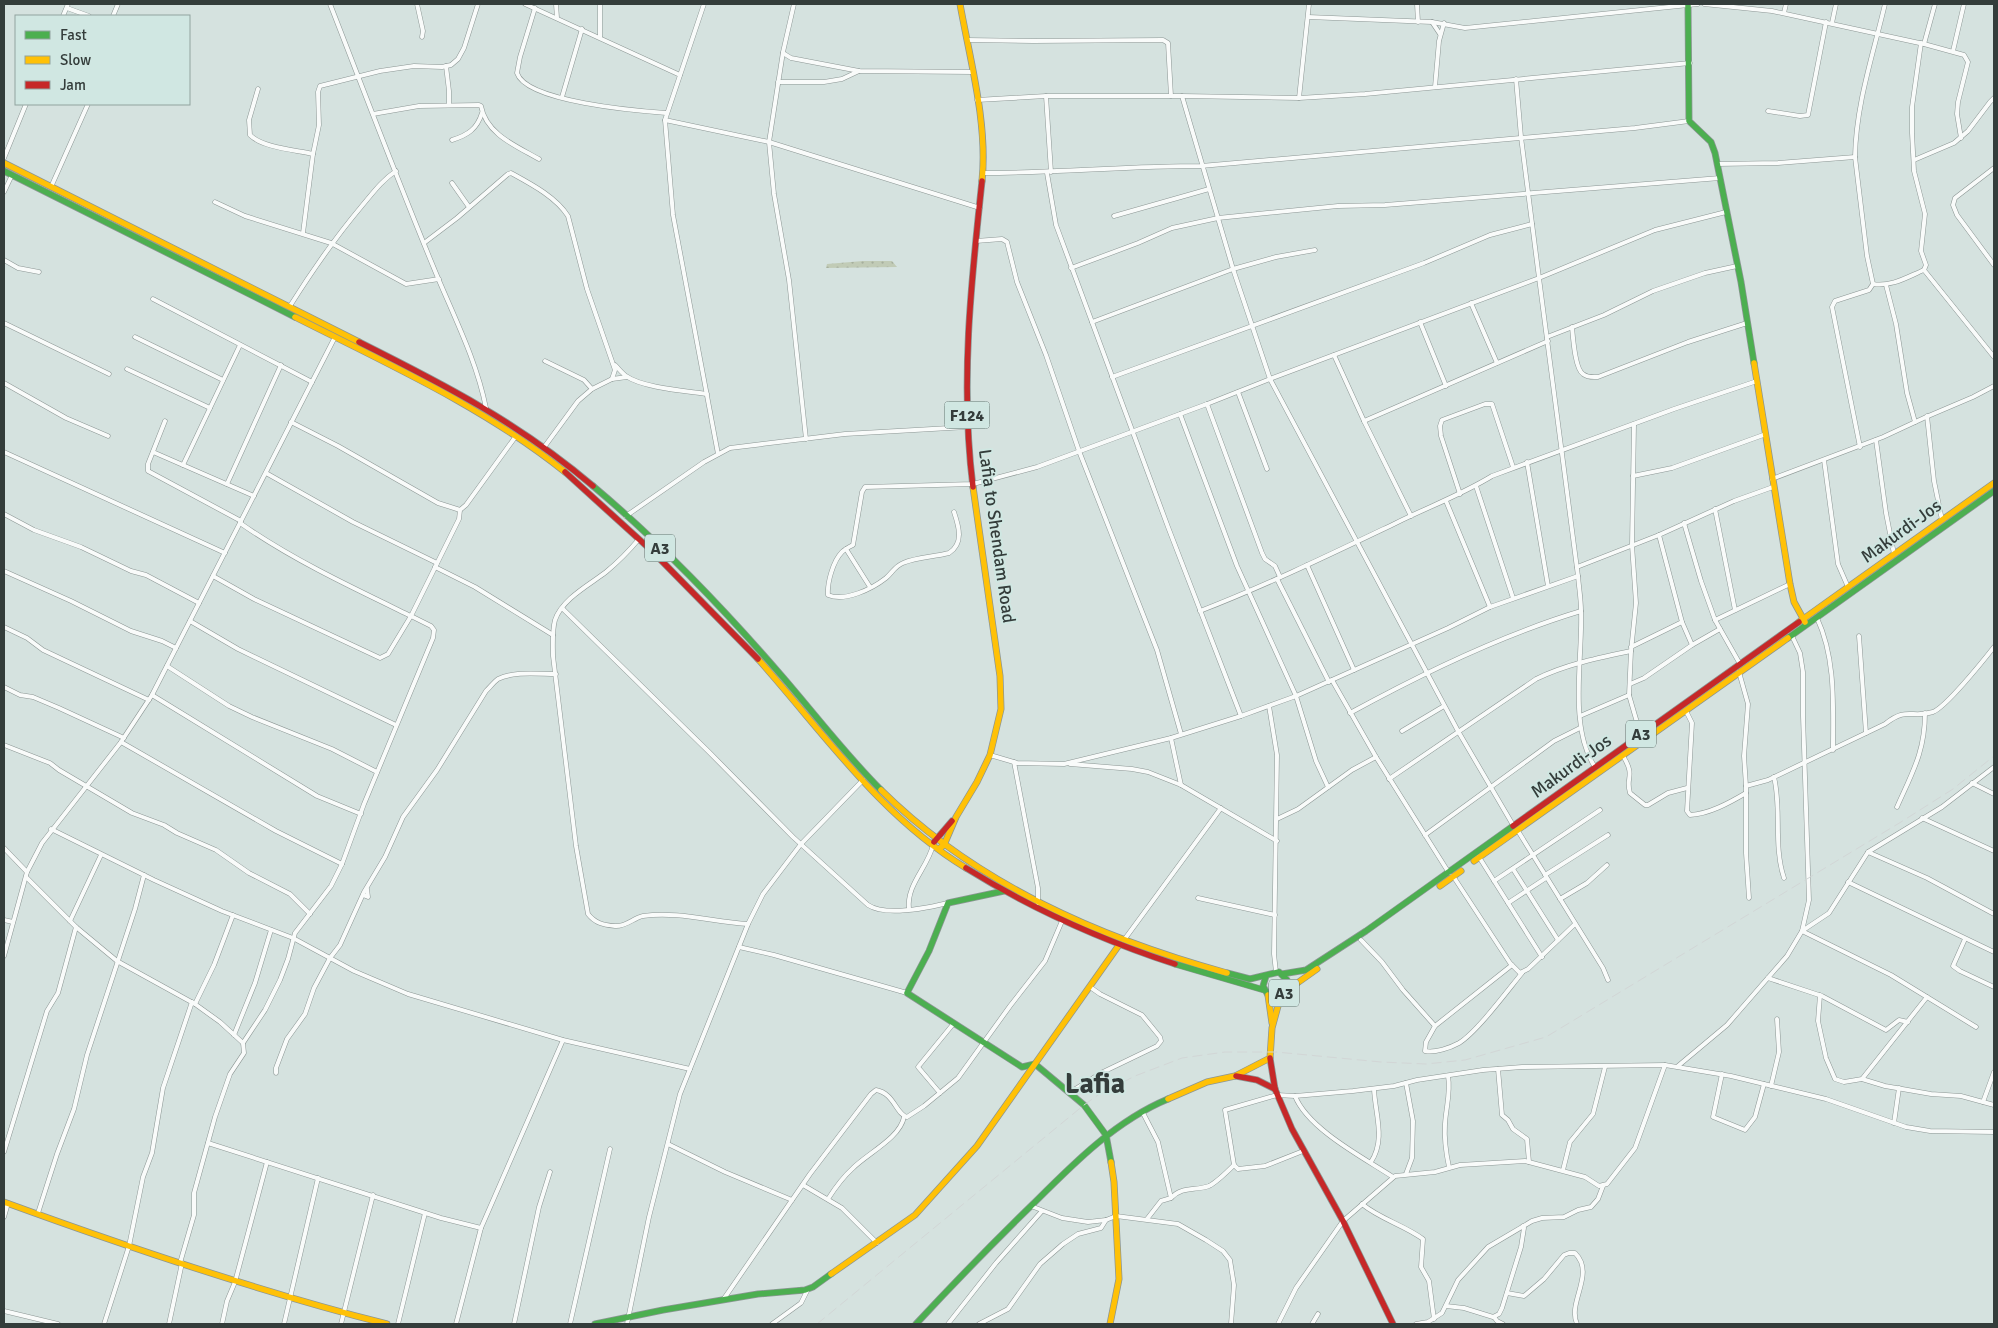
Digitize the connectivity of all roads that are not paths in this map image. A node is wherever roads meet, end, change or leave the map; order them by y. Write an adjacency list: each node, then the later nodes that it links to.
1 (330, 4): 46 (street)
2 (416, 4): 35 (street)
3 (478, 4): 42 (street)
4 (524, 4): 22 (street)
5 (556, 4): 26 (street)
6 (600, 4): 36 (street)
7 (704, 4): 45 (street)
8 (794, 4): 40 (street)
9 (960, 4): 37 (main road, Lafia to Shendam Road / F124)
10 (1309, 4): 25 (street)
11 (1417, 4): 27 (street)
12 (1688, 4): 13 (street); 31 (street); 41 (main road)
13 (1698, 4)
14 (1704, 4): 20 (street)
15 (1786, 4): 23 (street)
16 (1836, 4): 30 (street)
17 (1885, 4): 34 (street)
18 (1935, 4): 38 (street)
19 (1964, 4): 39 (street)
20 (1737, 5): 23 (street)
21 (67, 6): 24 (street)
22 (534, 8): 26 (street); 54 (street)
23 (1784, 13): 29 (street)
24 (87, 15)
25 (1308, 17): 27 (street); 55 (street)
26 (557, 18): 32 (street)
27 (1418, 22): 28 (street)
28 (1432, 22): 31 (street); 33 (street)
29 (1826, 22): 30 (street); 61 (street)
30 (1832, 23): 34 (street)
31 (1444, 24): 33 (street)
32 (582, 29): 36 (street); 54 (street)
33 (1440, 34): 49 (street)
34 (1878, 34): 38 (street); 74 (street)
35 (422, 37)
36 (600, 38): 45 (street)
37 (967, 40): 44 (main road, Lafia to Shendam Road / F124); 52 (street)
38 (1922, 44): 39 (street); 77 (street)
39 (1953, 51): 67 (street)
40 (783, 52): 43 (street); 48 (street)
41 (1690, 63): 47 (street); 66 (main road)
42 (446, 66): 46 (street); 60 (street)
43 (859, 71): 44 (street); 48 (street)
44 (973, 72): 57 (main road, Lafia to Shendam Road / F124)
45 (680, 75): 63 (street)
46 (358, 77): 64 (street); 73 (street)
47 (1516, 79): 49 (street); 69 (street)
48 (778, 82): 72 (street)
49 (1434, 87): 55 (street)
50 (258, 89): 73 (street)
51 (1046, 96): 52 (street); 57 (street); 84 (street)
52 (1171, 96): 53 (street)
53 (1182, 96): 55 (street); 80 (street)
54 (562, 97): 63 (street)
55 (1299, 98)
56 (1994, 98): 68 (street)
57 (977, 100): 85 (main road, Lafia to Shendam Road / F124)
58 (26, 105): 75 (street)
59 (88, 105): 89 (street)
60 (449, 105): 62 (street); 64 (street)
61 (1768, 111)
62 (482, 113): 71 (street); 76 (street)
63 (666, 113): 65 (street)
64 (373, 114): 83 (street)
65 (665, 120): 72 (street); 151 (street)
66 (1689, 121): 69 (street); 79 (main road)
67 (1960, 125): 68 (street); 70 (street)
68 (1968, 131): 70 (street)
69 (1522, 137): 80 (street); 92 (street)
70 (1960, 138): 77 (street)
71 (452, 140)
72 (769, 142): 95 (street); 167 (street)
73 (313, 154): 100 (street)
74 (1855, 157): 79 (street); 116 (street)
75 (4, 158)
76 (539, 159)
77 (1914, 160): 112 (street)
78 (4, 163): 89 (main road, A3)
79 (1717, 164): 87 (main road)
80 (1201, 166): 84 (street); 90 (street)
81 (1994, 170): 108 (street)
82 (4, 171): 86 (main road, A3)
83 (396, 171): 102 (street); 103 (street)
84 (1049, 172): 85 (street); 110 (street)
85 (983, 173): 95 (main road, Lafia to Shendam Road / F124)
86 (12, 175): 91 (street); 107 (main road, A3)
87 (1720, 178): 92 (street); 96 (main road)
88 (452, 182): 94 (street)
89 (51, 186): 105 (main road, A3)
90 (1209, 189): 97 (street); 98 (street)
91 (4, 192)
92 (1529, 194): 98 (street); 99 (street)
93 (215, 202): 100 (street)
94 (469, 207): 103 (street); 134 (street)
95 (980, 208): 101 (main road, Lafia to Shendam Road / F124)
96 (1726, 212): 109 (main road); 114 (street)
97 (1114, 216)
98 (1218, 218): 110 (street); 111 (street)
99 (1532, 224): 114 (street); 125 (street)
100 (303, 233): 102 (street)
101 (976, 241): 162 (main road, Lafia to Shendam Road / F124); 174 (street)
102 (332, 243): 115 (street); 120 (street)
103 (424, 243): 115 (street)
104 (1315, 250): 111 (street)
105 (192, 257): 107 (main road); 120 (main road, A3)
106 (4, 260): 113 (street)
107 (188, 263): 128 (main road, A3)
108 (1994, 265)
109 (1737, 266): 124 (main road); 126 (street)
110 (1071, 268): 121 (street)
111 (1233, 269): 121 (street); 125 (street)
112 (1924, 270): 117 (street); 132 (street)
113 (38, 272)
114 (1539, 278): 119 (street); 129 (street)
115 (439, 279): 154 (street)
116 (1873, 284): 117 (street); 170 (street)
117 (1886, 285): 160 (street)
118 (152, 299): 130 (street)
119 (1471, 304): 122 (street); 135 (street)
120 (290, 306): 154 (main road, A3)
121 (1092, 322): 140 (street)
122 (1420, 322): 131 (street); 147 (street)
123 (4, 323): 138 (street)
124 (1747, 323): 126 (street); 144 (main road)
125 (1251, 325): 140 (street); 142 (street)
126 (1572, 327): 129 (street)
127 (135, 337): 143 (street)
128 (335, 337): 145 (street); 166 (main road, A3)
129 (1548, 339): 135 (street); 171 (street)
130 (240, 345): 136 (street); 143 (street)
131 (1334, 355): 142 (street); 158 (street)
132 (1994, 357)
133 (545, 361): 149 (street)
134 (613, 363): 139 (street); 141 (street)
135 (1497, 363): 147 (street)
136 (281, 365): 145 (street); 185 (street)
137 (127, 369): 153 (street)
138 (109, 374)
139 (627, 377): 141 (street); 151 (street)
140 (1112, 377): 163 (street)
141 (612, 379): 149 (street)
142 (1270, 379): 150 (street); 205 (street)
143 (223, 380): 153 (street)
144 (1757, 381): 161 (street); 164 (main road)
145 (312, 382): 159 (street)
146 (4, 383): 165 (street)
147 (1446, 386): 158 (street)
148 (1994, 386): 156 (street)
149 (592, 389): 169 (street)
150 (1238, 392): 152 (street); 180 (street)
151 (708, 394): 175 (street)
152 (1207, 404): 155 (street); 216 (street)
153 (210, 408): 178 (street)
154 (486, 408): 169 (main road, A3)
155 (1180, 414): 163 (street); 221 (street)
156 (1927, 416): 160 (street); 200 (street)
157 (165, 421): 173 (street)
158 (1364, 421): 198 (street)
159 (291, 422): 181 (street); 194 (street)
160 (1915, 422): 168 (street)
161 (1634, 424): 171 (street); 182 (street)
162 (968, 427): 167 (street); 186 (main road, Lafia to Shendam Road / F124)
163 (1133, 431): 174 (street); 227 (street)
164 (1766, 434): 182 (street); 183 (main road)
165 (108, 436)
166 (516, 436): 194 (street); 199 (main road, A3)
167 (806, 439): 175 (street)
168 (1876, 440): 170 (street); 209 (street)
169 (545, 446): 197 (main road, A3)
170 (1860, 447): 176 (street)
171 (1562, 450): 177 (street); 212 (street)
172 (4, 452): 208 (street)
173 (153, 452): 178 (street); 201 (street)
174 (1079, 452): 186 (street); 272 (street)
175 (718, 454): 197 (street)
176 (1824, 460): 183 (street); 220 (street)
177 (1527, 462): 179 (street); 218 (street)
178 (183, 465): 185 (street)
179 (1513, 467): 187 (street); 190 (street)
180 (1267, 470)
181 (266, 473): 191 (street); 210 (street)
182 (1633, 476): 206 (street)
183 (1772, 479): 188 (main road)
184 (1994, 483): 200 (main road, Makurdi-Jos / A3)
185 (227, 484): 191 (street)
186 (973, 484): 207 (street); 278 (main road, Lafia to Shendam Road / F124)
187 (1476, 486): 190 (street); 222 (street)
188 (1773, 487): 193 (street); 217 (main road)
189 (1994, 491): 231 (main road, Makurdi-Jos / A3)
190 (1460, 494): 192 (street)
191 (254, 496): 201 (street)
192 (1446, 500): 198 (street); 224 (street)
193 (1715, 509): 202 (street); 226 (street)
194 (460, 510): 210 (street)
195 (954, 512): 219 (street)
196 (4, 514): 223 (street)
197 (626, 515): 199 (street); 312 (main road, A3)
198 (1411, 516): 205 (street)
199 (621, 520): 204 (main road, A3)
200 (1942, 520): 209 (main road, Makurdi-Jos / A3)
201 (241, 522): 208 (street); 229 (street)
202 (1684, 523): 203 (street); 232 (street)
203 (1659, 535): 206 (street); 234 (street)
204 (640, 539): 225 (street); 290 (main road, A3)
205 (1356, 542): 211 (street); 241 (street)
206 (1632, 545): 212 (street); 245 (street)
207 (846, 549): 219 (street); 219 (street)
208 (225, 553): 214 (street)
209 (1894, 554): 220 (main road, Makurdi-Jos / A3)
210 (436, 565): 229 (street); 238 (street)
211 (1306, 565): 216 (street); 249 (street)
212 (1577, 567): 215 (street)
213 (4, 571): 244 (street)
214 (213, 576): 223 (street); 229 (street)
215 (1578, 576): 218 (street); 228 (street)
216 (1278, 578): 221 (street); 253 (street)
217 (1790, 584): 226 (street); 230 (main road)
218 (1548, 586): 222 (street)
219 (870, 587)
220 (1848, 587): 230 (main road, Makurdi-Jos / A3)
221 (1248, 592): 227 (street); 258 (street)
222 (1513, 598): 224 (street)
223 (199, 603): 233 (street)
224 (1490, 606): 241 (street)
225 (563, 609): 238 (street); 313 (street)
226 (1735, 610): 232 (street)
227 (1200, 611): 265 (street)
228 (1581, 611): 246 (street); 250 (street)
229 (411, 616): 267 (street)
230 (1803, 618): 235 (main road); 247 (main road, Makurdi-Jos / A3)
231 (1817, 618): 235 (main road, Makurdi-Jos / A3); 277 (street)
232 (1716, 620): 237 (street)
233 (190, 621): 244 (street); 267 (street)
234 (1682, 622): 242 (street); 245 (street)
235 (1807, 625): 239 (main road, Makurdi-Jos / A3)
236 (4, 628): 259 (street)
237 (1720, 629): 242 (street); 247 (street)
238 (554, 635): 252 (street)
239 (1792, 636): 251 (main road, Makurdi-Jos / A3); 282 (street)
240 (1859, 636): 273 (street)
241 (1411, 643): 249 (street); 250 (street)
242 (1692, 645): 254 (street)
243 (1994, 647): 263 (street)
244 (176, 648): 248 (street)
245 (1631, 649): 246 (street); 254 (street)
246 (1580, 662): 266 (street); 270 (street)
247 (1740, 664): 271 (main road, Makurdi-Jos / A3)
248 (167, 666): 256 (street); 286 (street)
249 (1354, 670): 253 (street)
250 (1427, 672): 261 (street); 264 (street)
251 (1739, 672): 262 (main road, Makurdi-Jos / A3); 294 (street)
252 (556, 674): 349 (street); 364 (street)
253 (1331, 681): 258 (street); 264 (street)
254 (1630, 684): 257 (street)
255 (4, 687): 275 (street)
256 (152, 695): 259 (street); 303 (street)
257 (1629, 695): 266 (street); 271 (street)
258 (1296, 696): 260 (street); 295 (street)
259 (149, 700): 275 (street)
260 (1269, 706): 265 (street); 306 (street)
261 (1444, 706): 269 (street); 270 (street)
262 (1686, 711): 279 (main road, Makurdi-Jos / A3); 297 (street)
263 (1925, 713): 273 (street); 300 (street)
264 (1350, 714): 280 (street)
265 (1242, 716): 272 (street)
266 (1580, 716): 268 (street)
267 (396, 725): 286 (street)
268 (1580, 728): 284 (street); 296 (street)
269 (1402, 731)
270 (1458, 731): 289 (street); 296 (street)
271 (1642, 733): 284 (main road, Makurdi-Jos / A3)
272 (1181, 734): 274 (street)
273 (1866, 734): 277 (street)
274 (1171, 738): 283 (street); 293 (street)
275 (123, 740): 292 (street); 322 (street)
276 (4, 745): 292 (street)
277 (1832, 750): 282 (street)
278 (990, 755): 281 (street); 304 (main road, Lafia to Shendam Road / F124)
279 (1623, 756): 287 (main road, Makurdi-Jos / A3); 297 (street)
280 (1376, 757): 289 (street); 295 (street)
281 (1014, 762): 283 (street); 338 (street)
282 (1804, 762): 288 (street); 353 (street)
283 (1064, 764): 293 (street)
284 (1594, 766): 287 (street); 307 (main road, Makurdi-Jos / A3)
285 (1994, 767): 291 (street)
286 (378, 772): 303 (street)
287 (1599, 773): 307 (main road, Makurdi-Jos / A3)
288 (1774, 777): 294 (street); 329 (street)
289 (1389, 778): 309 (street)
290 (863, 780): 312 (main road, A3); 313 (street)
291 (1972, 783): 299 (street); 305 (street)
292 (86, 784): 308 (street); 341 (street)
293 (1181, 785): 301 (street)
294 (1746, 786): 298 (street)
295 (1328, 787): 306 (street)
296 (1491, 788): 307 (street); 309 (street)
297 (1687, 788): 298 (street)
298 (1746, 793): 335 (street)
299 (1994, 794)
300 (1897, 807)
301 (1221, 808): 311 (street); 356 (street)
302 (1600, 810): 320 (street)
303 (361, 814): 322 (street)
304 (956, 816): 312 (main road, F124); 314 (main road, Lafia to Shendam Road / F124)
305 (1922, 818): 316 (street); 317 (street)
306 (1276, 819): 311 (street)
307 (1516, 828): 320 (street); 321 (main road, Makurdi-Jos / A3); 327 (main road, Makurdi-Jos / A3)
308 (51, 829): 319 (street); 325 (street)
309 (1425, 834): 327 (street)
310 (1608, 835): 328 (street)
311 (1276, 841): 344 (street)
312 (935, 842): 314 (main road, A3); 318 (street)
313 (801, 844): 340 (street); 349 (street)
314 (941, 847): 318 (street); 332 (main road, A3); 338 (main road, A3)
315 (4, 848): 325 (street)
316 (1868, 852): 331 (street); 342 (street)
317 (1994, 852)
318 (931, 853): 340 (street)
319 (101, 855): 326 (street); 346 (street)
320 (1533, 855): 324 (street); 328 (street)
321 (1479, 857): 327 (main road, Makurdi-Jos / A3); 330 (street)
322 (342, 864): 341 (street)
323 (1607, 865): 336 (street)
324 (1513, 869): 330 (street); 333 (street)
325 (26, 874): 346 (street); 347 (street)
326 (144, 875): 343 (street); 365 (street)
327 (1451, 875): 357 (main road, Makurdi-Jos / A3); 366 (street); 367 (main road, Makurdi-Jos / A3)
328 (1545, 877): 333 (street); 336 (street)
329 (1784, 878)
330 (1494, 881): 339 (street)
331 (1848, 882): 353 (street); 355 (street)
332 (1004, 891): 337 (main road); 348 (main road, A3)
333 (1527, 891): 339 (street); 358 (street)
334 (1198, 898): 344 (street)
335 (1749, 898)
336 (1560, 899): 350 (street)
337 (948, 903): 340 (street); 375 (main road)
338 (1038, 903): 356 (main road, A3)
339 (1508, 903): 363 (street)
340 (909, 909)
341 (310, 914): 354 (street)
342 (1994, 914)
343 (233, 915): 352 (street); 379 (street)
344 (1275, 916): 367 (street)
345 (4, 920): 347 (street)
346 (70, 921): 351 (street)
347 (13, 922): 362 (street)
348 (1062, 922): 359 (main road, A3); 389 (street)
349 (748, 924): 360 (street)
350 (1575, 924): 358 (street); 371 (street)
351 (76, 927): 365 (street); 423 (street)
352 (271, 930): 354 (street); 386 (street)
353 (1802, 931): 370 (street); 378 (street)
354 (293, 938): 364 (street); 388 (street)
355 (1965, 939): 361 (street); 373 (street)
356 (1124, 940): 369 (main road, A3)
357 (1361, 940): 376 (main road, Makurdi-Jos / A3); 383 (street)
358 (1558, 940): 363 (street)
359 (1119, 945): 372 (main road); 374 (main road, A3)
360 (738, 946): 375 (street); 395 (street)
361 (1994, 952)
362 (4, 956)
363 (1542, 957): 368 (street)
364 (330, 958): 387 (street); 398 (street)
365 (117, 961): 379 (street); 445 (street)
366 (1512, 965): 368 (street); 383 (street)
367 (1279, 973): 369 (main road, A3); 376 (main road, A3)
368 (1522, 973): 383 (street)
369 (1266, 976): 374 (main road, A3)
370 (1768, 978): 377 (street); 393 (street)
371 (1608, 980)
372 (1090, 987): 391 (main road); 410 (street)
373 (1994, 987)
374 (1266, 992): 376 (main road, A3); 385 (main road)
375 (907, 993): 382 (main road)
376 (1283, 993): 385 (main road)
377 (1820, 996): 381 (street); 402 (street)
378 (1928, 997): 381 (street); 384 (street)
379 (193, 1003): 386 (street); 454 (street)
380 (1778, 1019): 405 (street)
381 (1908, 1022): 402 (street)
382 (954, 1023): 389 (main road); 409 (street)
383 (1436, 1026)
384 (1976, 1027)
385 (1272, 1028): 390 (main road)
386 (234, 1035): 388 (street)
387 (563, 1040): 395 (street); 452 (street)
388 (243, 1043): 419 (street)
389 (984, 1043): 391 (main road); 409 (street)
390 (1270, 1058): 400 (main road); 408 (main road)
391 (1035, 1064): 410 (main road); 453 (main road)
392 (1665, 1065): 393 (street); 394 (street); 435 (street)
393 (1678, 1066): 399 (street)
394 (1605, 1067): 396 (street); 429 (street)
395 (690, 1069): 420 (street)
396 (1498, 1069): 401 (street); 426 (street)
397 (1994, 1072): 412 (street)
398 (276, 1073)
399 (1722, 1074): 404 (street); 404 (street)
400 (1235, 1076): 408 (main road); 414 (main road)
401 (1448, 1076): 403 (street); 428 (street)
402 (1862, 1079): 406 (street)
403 (1406, 1083): 407 (street); 431 (street)
404 (1764, 1084): 405 (street)
405 (1771, 1086): 416 (street)
406 (1899, 1088): 412 (street); 416 (street)
407 (1374, 1089): 411 (street); 425 (street)
408 (1276, 1092): 411 (street); 422 (main road); 427 (street)
409 (940, 1093): 415 (street)
410 (1069, 1093): 418 (main road)
411 (1295, 1096): 425 (street)
412 (1983, 1102): 413 (street)
413 (1994, 1105)
414 (1143, 1113): 418 (main road); 437 (street)
415 (904, 1117): 434 (street); 438 (street)
416 (1894, 1123): 417 (street)
417 (1994, 1132)
418 (1106, 1136): 442 (main road); 446 (main road)
419 (208, 1143): 424 (street); 455 (street)
420 (668, 1144): 439 (street); 466 (street)
421 (610, 1149): 478 (street)
422 (1303, 1151): 427 (street); 450 (main road)
423 (4, 1152)
424 (267, 1162): 433 (street); 456 (street)
425 (1371, 1162): 432 (street)
426 (1529, 1162): 428 (street); 429 (street)
427 (1234, 1165): 437 (street)
428 (1449, 1167): 431 (street)
429 (1563, 1170): 435 (street)
430 (550, 1172): 477 (street)
431 (1406, 1174): 432 (street)
432 (1393, 1177): 441 (street)
433 (318, 1178): 436 (street); 459 (street)
434 (803, 1185): 438 (street); 439 (street)
435 (1602, 1186): 451 (street)
436 (374, 1195): 444 (street); 463 (street)
437 (1171, 1198): 448 (street)
438 (828, 1199): 453 (street)
439 (792, 1200): 460 (street)
440 (6, 1203): 445 (main road); 447 (street)
441 (1362, 1204): 450 (street); 465 (street)
442 (1031, 1206): 443 (street); 481 (main road)
443 (1042, 1211): 449 (street); 482 (street)
444 (425, 1213): 452 (street); 475 (street)
445 (38, 1214): 454 (main road)
446 (1116, 1216): 448 (street); 449 (street); 484 (main road)
447 (4, 1217)
448 (1147, 1219): 485 (street)
449 (1106, 1220): 483 (street)
450 (1343, 1221): 486 (street); 488 (main road)
451 (1522, 1226): 458 (street); 461 (street)
452 (482, 1228): 476 (street)
453 (877, 1243): 457 (main road)
454 (129, 1246): 455 (main road); 469 (street)
455 (181, 1263): 456 (main road); 470 (street)
456 (235, 1282): 459 (main road); 471 (street)
457 (808, 1289): 460 (main road); 480 (street)
458 (1507, 1293): 467 (street); 491 (street)
459 (290, 1300): 463 (main road); 472 (street)
460 (723, 1300): 466 (main road)
461 (1446, 1306): 465 (street); 467 (street)
462 (4, 1311): 468 (street)
463 (343, 1314): 473 (street); 474 (main road)
464 (1318, 1314): 487 (street)
465 (1434, 1319): 489 (street)
466 (627, 1321): 479 (main road)
467 (1495, 1321): 490 (street)
468 (58, 1324)
469 (104, 1324)
470 (169, 1324)
471 (222, 1324)
472 (284, 1324)
473 (341, 1324)
474 (388, 1324)
475 (398, 1324)
476 (456, 1324)
477 (514, 1324)
478 (570, 1324)
479 (595, 1324)
480 (772, 1324)
481 (916, 1324)
482 (948, 1324)
483 (979, 1324)
484 (1110, 1324)
485 (1231, 1324)
486 (1278, 1324)
487 (1312, 1324)
488 (1393, 1324)
489 (1416, 1324)
490 (1503, 1324)
491 (1577, 1324)

